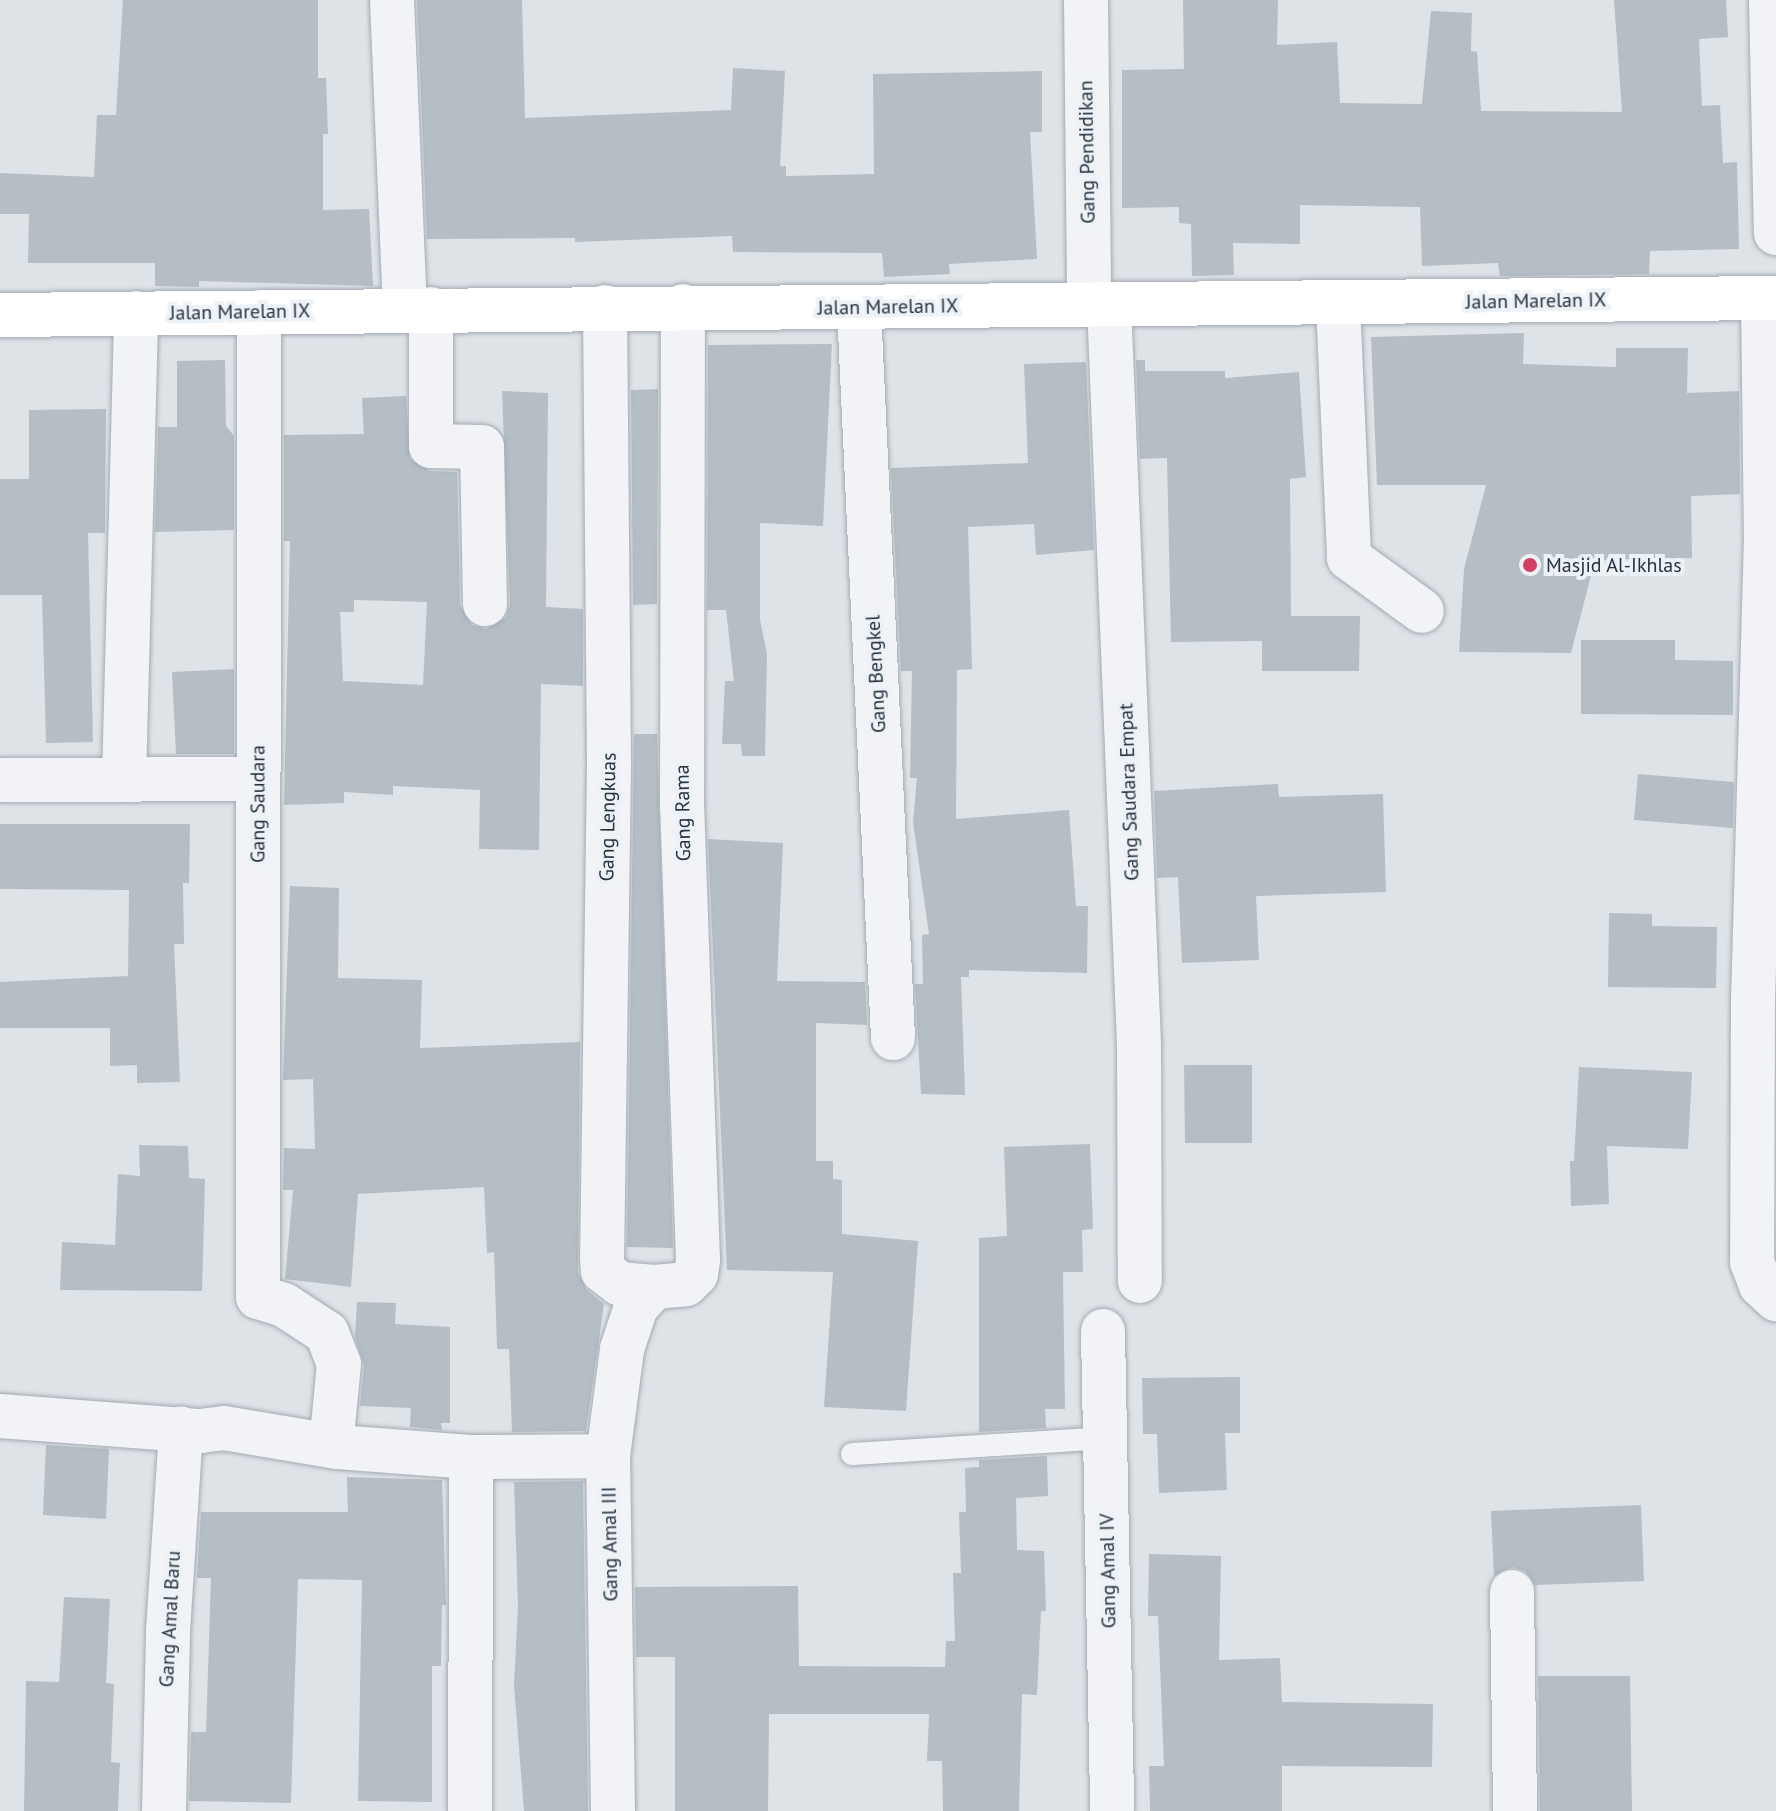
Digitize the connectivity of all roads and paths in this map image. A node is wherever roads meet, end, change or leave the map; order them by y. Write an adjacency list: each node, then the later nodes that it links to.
1 (392, 0): 10 (street)
2 (1086, 0): 6 (street, Gang Pendidikan)
3 (1771, 0): 4 (street)
4 (1776, 233)
5 (1770, 298): 7 (main road, Jalan Marelan IX); 23 (street)
6 (1099, 304): 7 (main road, Jalan Marelan IX); 11 (main road, Jalan Marelan IX); 21 (street, Gang Saudara Empat)
7 (1338, 304): 16 (street)
8 (683, 306): 9 (main road, Jalan Marelan IX); 11 (main road, Jalan Marelan IX); 22 (street, Gang Rama)
9 (605, 307): 10 (main road, Jalan Marelan IX); 22 (street, Gang Lengkuas)
10 (418, 309): 12 (main road, Jalan Marelan IX); 15 (street)
11 (859, 309): 20 (street, Gang Bengkel)
12 (259, 312): 13 (main road, Jalan Marelan IX); 17 (street, Gang Saudara)
13 (136, 313): 14 (main road, Jalan Marelan IX); 19 (street)
14 (0, 315)
15 (485, 604)
16 (1422, 611)
17 (258, 779): 19 (street); 28 (street, Gang Saudara)
18 (0, 780): 19 (street)
19 (124, 780)
20 (893, 1038)
21 (1140, 1281)
22 (654, 1287): 30 (street, Gang Amal III)
23 (1776, 1299)
24 (1103, 1331): 27 (street, Gang Amal IV)
25 (0, 1416): 26 (street)
26 (181, 1428): 28 (street); 33 (street, Gang Amal Baru)
27 (1107, 1438): 29 (lane); 36 (street, Gang Amal IV)
28 (331, 1445): 31 (street)
29 (852, 1454)
30 (608, 1456): 31 (street); 35 (street, Gang Amal III)
31 (471, 1457): 34 (street)
32 (1512, 1592): 37 (street)
33 (164, 1811)
34 (470, 1811)
35 (613, 1811)
36 (1112, 1811)
37 (1515, 1811)

